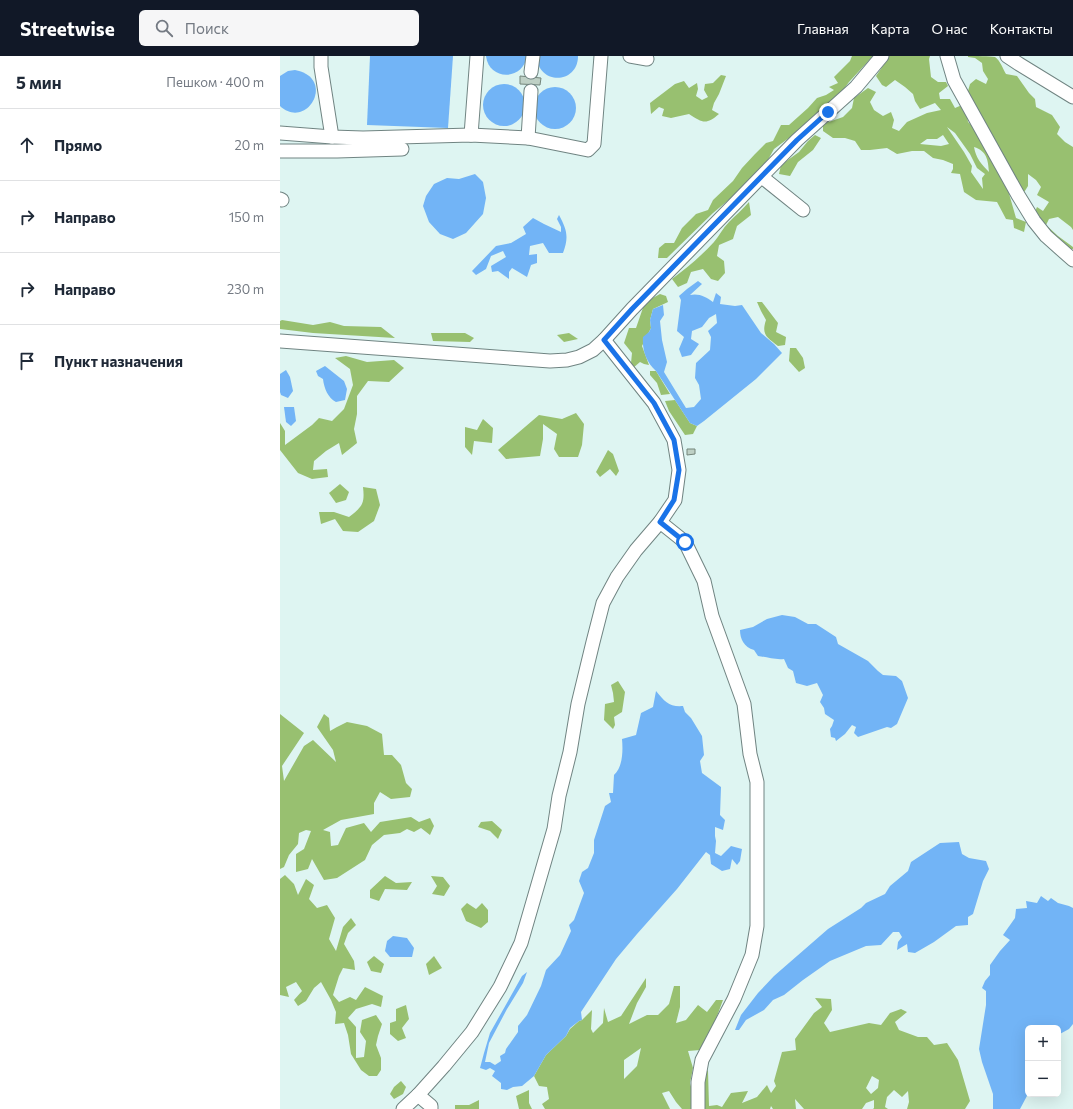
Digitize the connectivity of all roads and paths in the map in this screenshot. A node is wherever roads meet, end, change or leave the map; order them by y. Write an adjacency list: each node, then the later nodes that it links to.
1 (321, 56): 15 (street)
2 (477, 56): 14 (street)
3 (533, 56): 10 (street)
4 (601, 56): 16 (street)
5 (630, 56): 9 (street)
6 (882, 56): 19 (street)
7 (947, 56): 21 (street)
8 (1007, 56): 12 (street)
9 (647, 59)
10 (531, 72)
11 (531, 91): 16 (street)
12 (1073, 97)
13 (280, 133): 15 (street)
14 (470, 135): 15 (street); 16 (street)
15 (332, 137)
16 (528, 138)
17 (402, 149): 18 (street)
18 (280, 151)
19 (762, 177): 20 (street); 22 (street)
20 (803, 210)
21 (1073, 260)
22 (604, 340): 23 (street); 24 (street)
23 (280, 341)
24 (660, 522): 25 (street); 28 (street)
25 (418, 1095): 26 (street); 27 (street)
26 (403, 1109)
27 (431, 1109)
28 (698, 1109)

